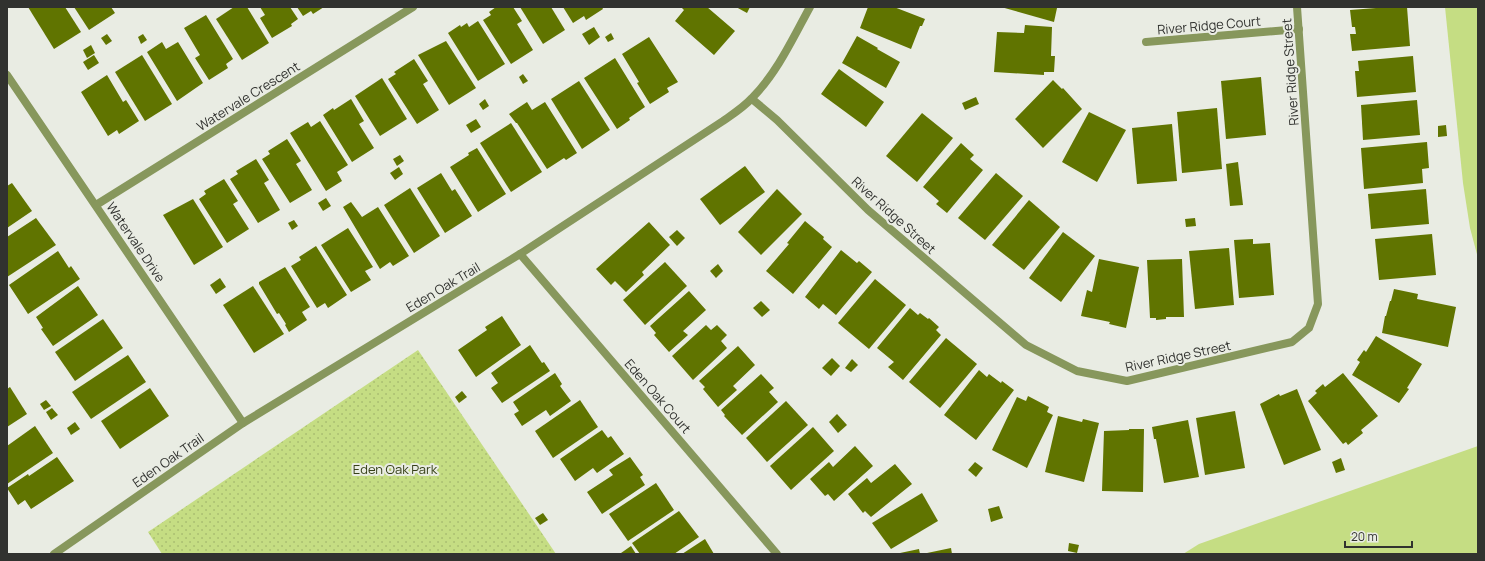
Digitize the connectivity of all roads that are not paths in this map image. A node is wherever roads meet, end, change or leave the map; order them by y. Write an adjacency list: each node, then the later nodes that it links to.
1 (413, 7): 8 (street, Watervale Crescent)
2 (810, 7): 7 (street, Eden Oak Trail)
3 (1297, 7): 4 (street, River Ridge Street)
4 (1298, 29): 5 (street, River Ridge Court); 7 (street, River Ridge Street)
5 (1146, 42)
6 (7, 75): 8 (street, Watervale Drive)
7 (752, 99): 9 (street, Eden Oak Trail)
8 (96, 205): 10 (street, Watervale Drive)
9 (520, 254): 10 (street, Eden Oak Trail); 12 (street, Eden Oak Court)
10 (243, 423): 11 (street, Eden Oak Trail)
11 (54, 554)
12 (777, 554)

